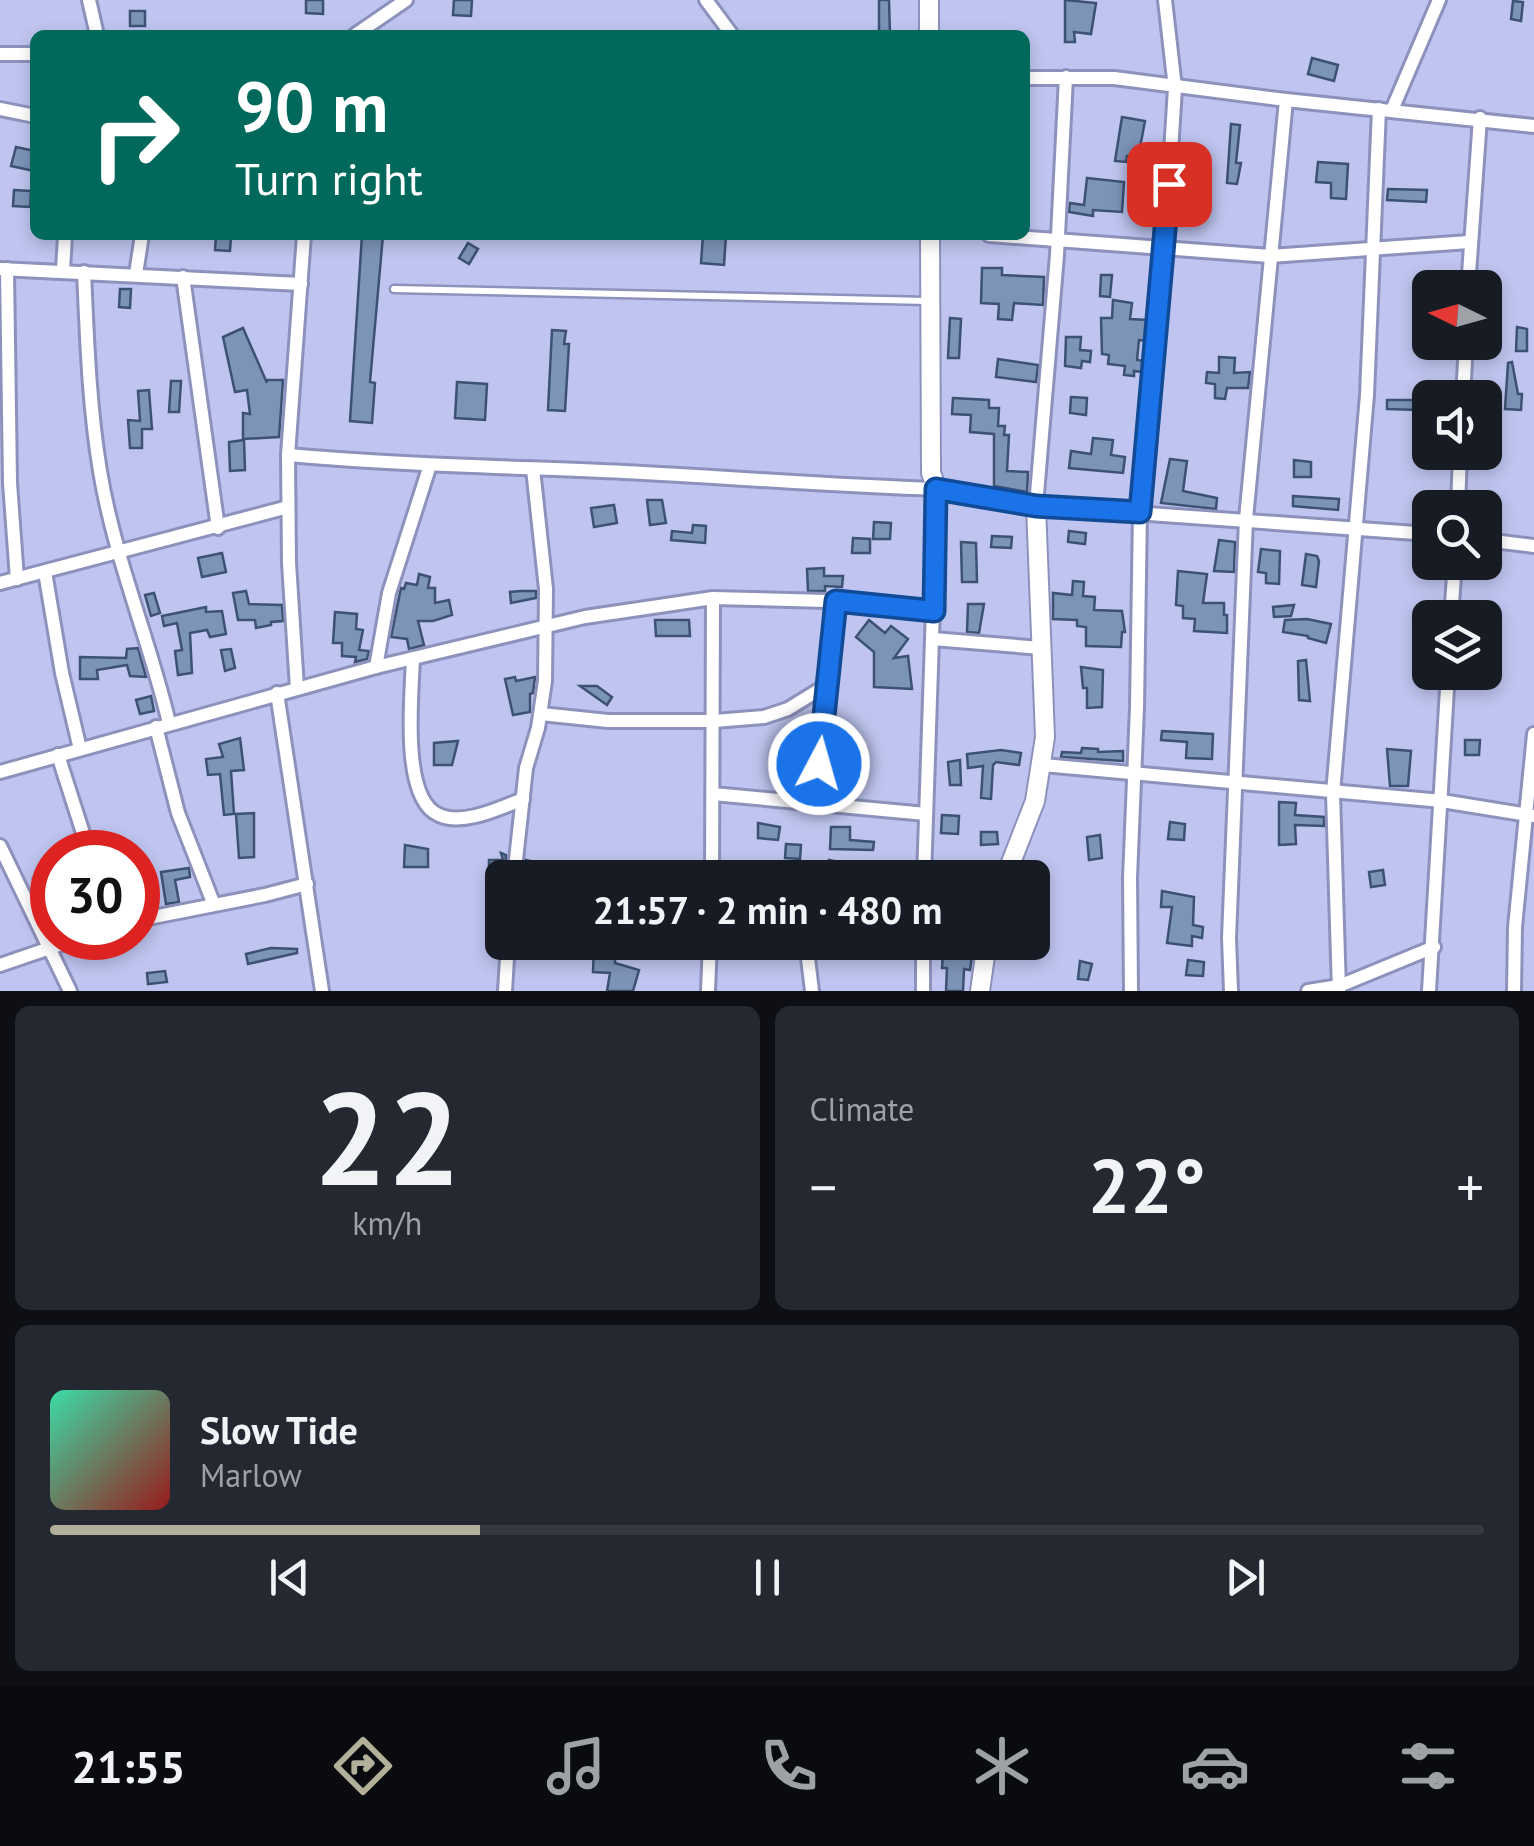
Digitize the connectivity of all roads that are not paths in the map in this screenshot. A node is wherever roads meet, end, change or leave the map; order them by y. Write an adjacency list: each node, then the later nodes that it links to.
1 (88, 0): 7 (street)
2 (406, 0): 8 (street)
3 (706, 0): 9 (street)
4 (929, 0): 10 (street)
5 (1438, 0): 18 (street)
6 (1167, 2): 15 (street)
7 (97, 30)
8 (362, 30)
9 (728, 30)
10 (929, 30)
11 (0, 54): 12 (street)
12 (30, 54)
13 (1030, 78): 14 (street)
14 (1066, 78): 15 (street); 23 (street)
15 (1175, 88): 16 (street); 29 (street)
16 (1286, 100): 18 (street); 31 (street)
17 (0, 109): 19 (street)
18 (1386, 110): 20 (street); 30 (street)
19 (30, 115)
20 (1480, 118): 21 (street); 28 (street)
21 (1534, 126)
22 (1030, 237): 23 (street)
23 (1058, 239): 29 (street); 45 (street)
24 (65, 240): 34 (street)
25 (141, 240): 36 (street)
26 (304, 240): 38 (street)
27 (930, 240): 40 (street)
28 (1470, 242): 30 (street); 33 (street)
29 (1165, 248): 31 (street); 47 (street)
30 (1372, 250): 31 (street); 49 (street)
31 (1270, 256): 48 (street)
32 (4, 269): 34 (street); 56 (street)
33 (1469, 270)
34 (62, 272): 35 (street)
35 (84, 272): 36 (street); 54 (street)
36 (136, 274): 37 (street)
37 (183, 277): 38 (street); 50 (street)
38 (301, 284): 41 (street)
39 (394, 289): 40 (lane)
40 (930, 301): 44 (street)
41 (288, 455): 42 (street); 46 (street)
42 (430, 465): 43 (street); 65 (street)
43 (533, 469): 44 (street); 61 (street)
44 (936, 489): 45 (street); 60 (street)
45 (1036, 506): 47 (street); 63 (street)
46 (288, 508): 50 (street); 67 (street)
47 (1140, 512): 48 (street); 78 (street)
48 (1246, 519): 49 (street); 79 (street)
49 (1356, 526): 51 (street); 80 (street)
50 (218, 528): 54 (street)
51 (1412, 532)
52 (1502, 542): 53 (street)
53 (1534, 546)
54 (119, 554): 55 (street); 72 (street)
55 (45, 572): 56 (street); 74 (street)
56 (17, 579): 57 (street)
57 (0, 583)
58 (713, 598): 59 (street); 61 (street); 71 (street)
59 (836, 601): 60 (street); 66 (street)
60 (934, 611): 62 (street)
61 (547, 626): 64 (street); 70 (street)
62 (933, 639): 63 (street); 85 (street)
63 (1041, 648): 76 (street)
64 (413, 658): 65 (street); 82 (street)
65 (376, 667): 67 (street)
66 (827, 685): 71 (street); 84 (street)
67 (297, 688): 69 (street)
68 (1447, 690): 83 (street)
69 (277, 694): 72 (street); 93 (street)
70 (541, 714): 71 (street); 82 (street)
71 (714, 721): 81 (street)
72 (163, 725): 74 (street); 95 (street)
73 (1534, 734): 86 (street)
74 (80, 748): 75 (street)
75 (58, 755): 77 (street); 87 (street)
76 (1043, 765): 78 (street); 92 (street)
77 (0, 772)
78 (1134, 775): 79 (street); 114 (street)
79 (1236, 785): 80 (street); 115 (street)
80 (1333, 793): 83 (street); 106 (street)
81 (712, 794): 84 (street); 90 (street)
82 (522, 799): 89 (street)
83 (1442, 801): 86 (street); 97 (street)
84 (815, 804): 85 (street)
85 (926, 814): 91 (street)
86 (1531, 816): 118 (street)
87 (82, 830)
88 (0, 846): 94 (street)
89 (516, 860)
90 (712, 860)
91 (925, 860)
92 (1012, 860)
93 (307, 884): 95 (street); 108 (street)
94 (30, 904)
95 (214, 904): 96 (street)
96 (160, 915)
97 (1434, 946): 106 (street); 117 (street)
98 (30, 954): 105 (street)
99 (54, 960): 107 (street)
100 (507, 960): 109 (street)
101 (709, 960): 110 (street)
102 (808, 960): 111 (street)
103 (923, 960): 112 (street)
104 (984, 960): 113 (street)
105 (0, 965)
106 (1339, 988): 116 (street)
107 (70, 991)
108 (322, 991)
109 (504, 991)
110 (708, 991)
111 (812, 991)
112 (923, 991)
113 (980, 991)
114 (1131, 991)
115 (1230, 991)
116 (1308, 991)
117 (1429, 991)
118 (1514, 991)

